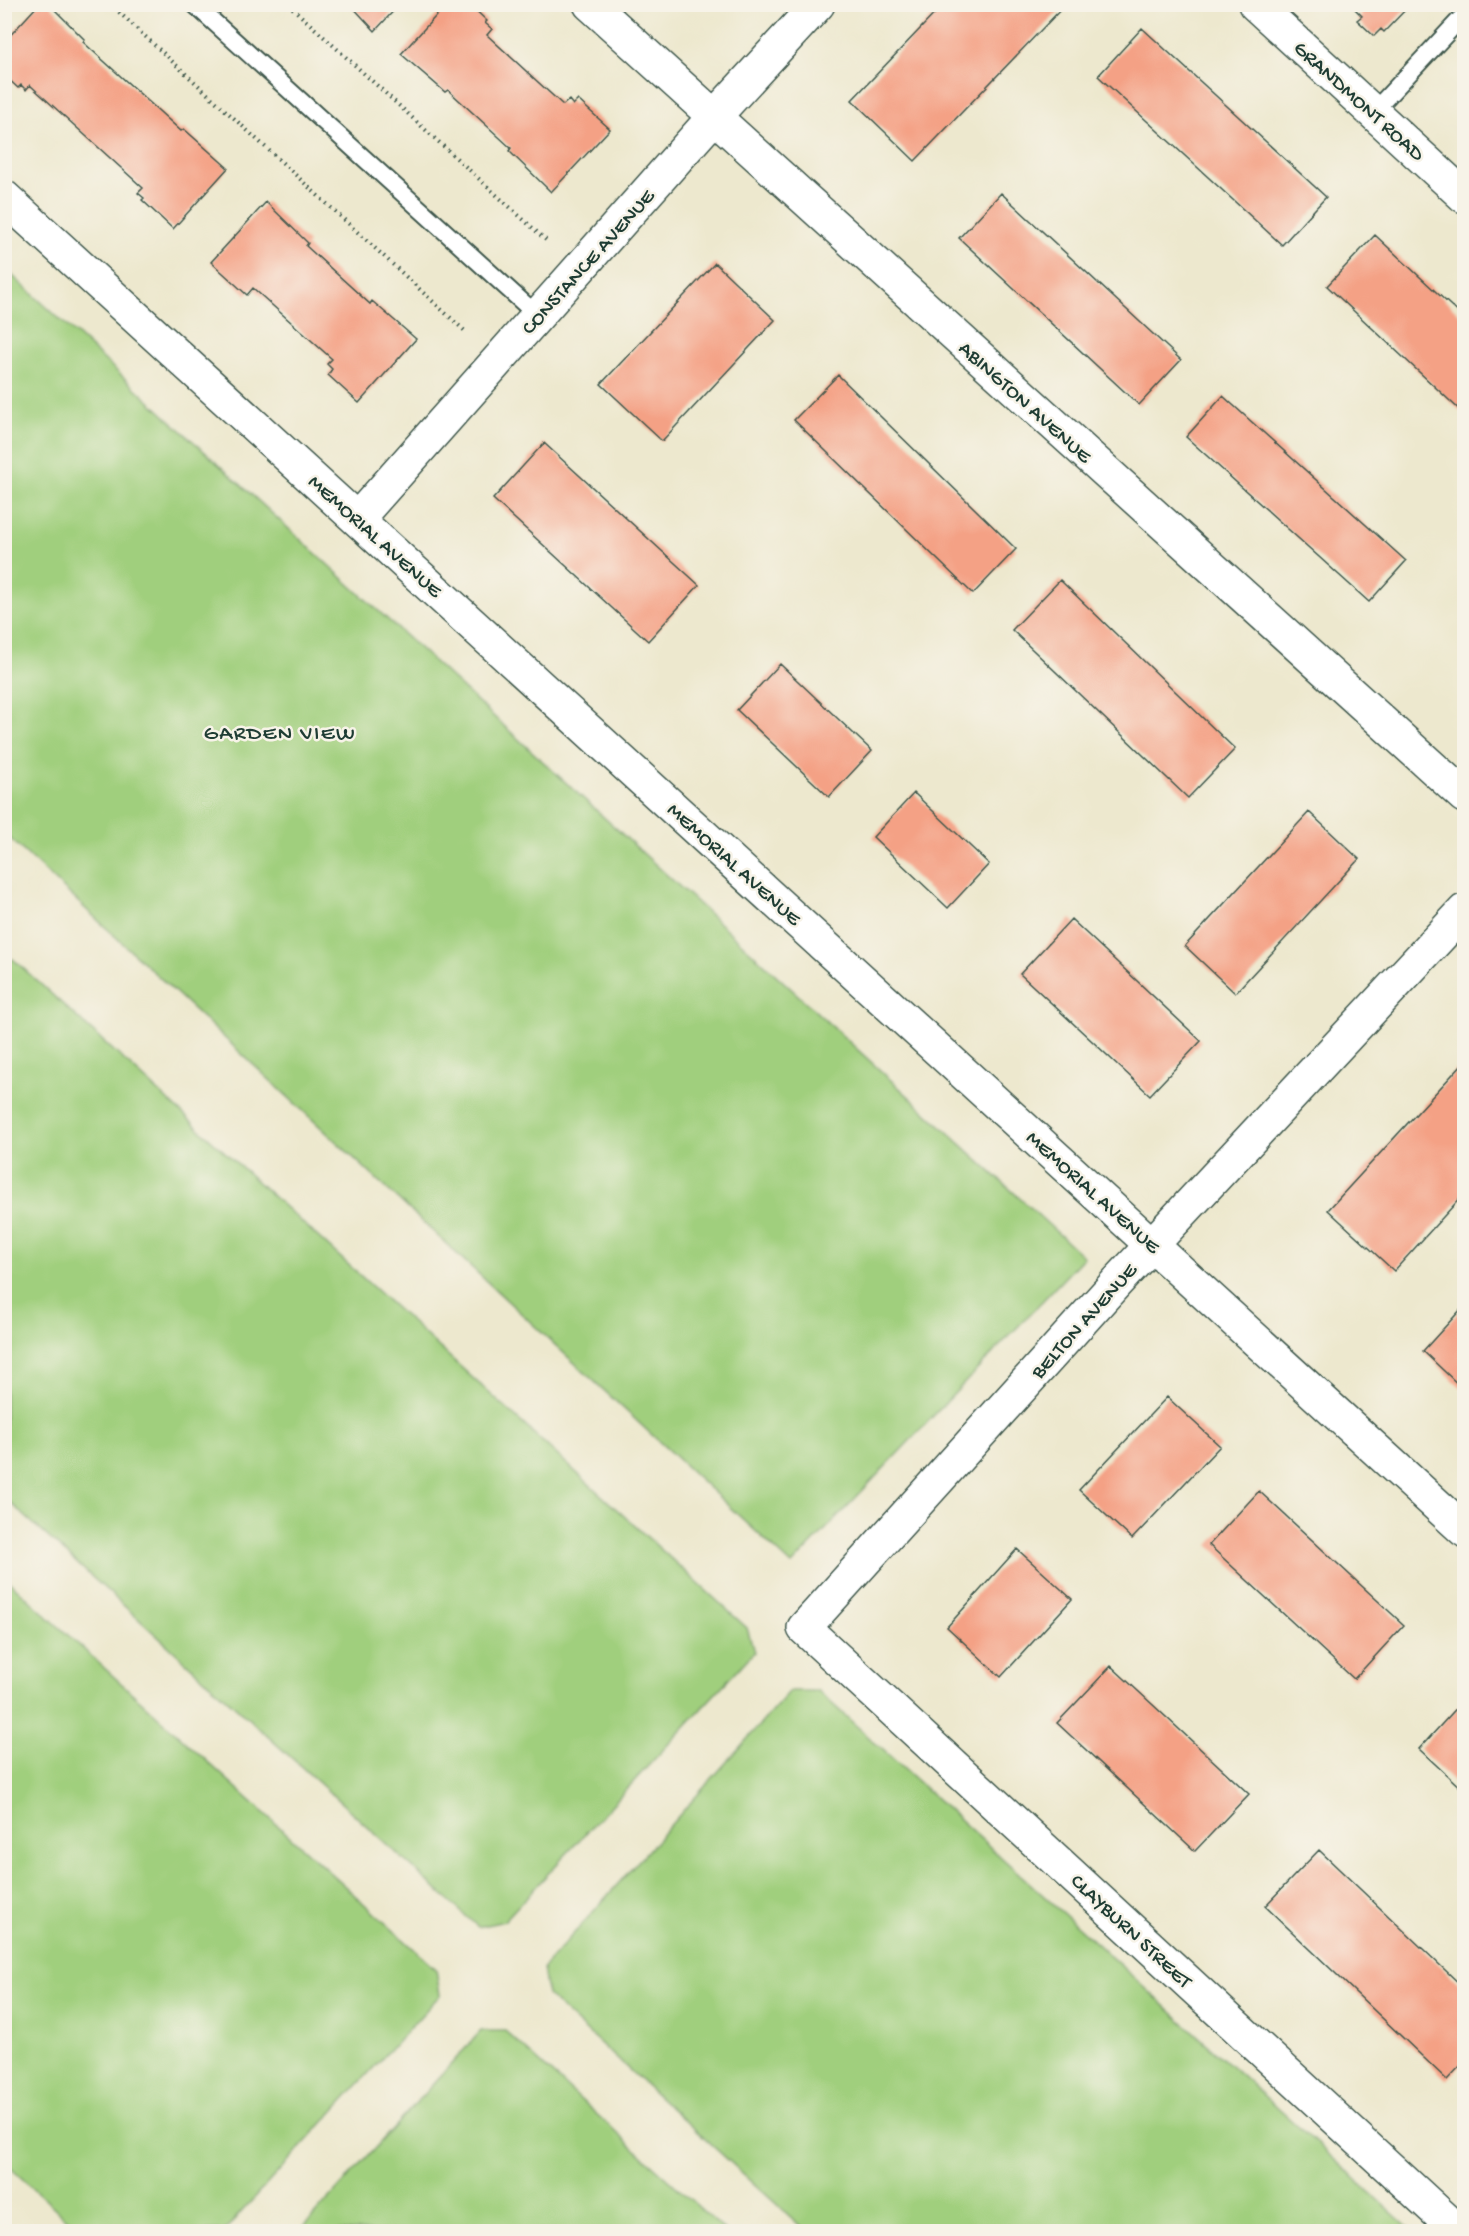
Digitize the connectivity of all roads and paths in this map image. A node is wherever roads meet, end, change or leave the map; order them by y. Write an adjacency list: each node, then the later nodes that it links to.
1 (110, 4): 14 (path)
2 (194, 4): 13 (lane)
3 (288, 4): 12 (path)
4 (590, 4): 9 (street, ABINGTON AVENUE)
5 (818, 4): 9 (street, CONSTANCE AVENUE)
6 (1255, 4): 8 (street, GRANDMONT ROAD)
7 (1464, 15): 8 (lane)
8 (1373, 112): 11 (street, GRANDMONT ROAD)
9 (713, 118): 13 (street, CONSTANCE AVENUE); 16 (street, ABINGTON AVENUE)
10 (4, 196): 15 (street, MEMORIAL AVENUE)
11 (1464, 196)
12 (548, 242)
13 (538, 316): 15 (street, CONSTANCE AVENUE)
14 (466, 332)
15 (357, 519): 18 (street, MEMORIAL AVENUE)
16 (1464, 796)
17 (1464, 910): 18 (street, BELTON AVENUE)
18 (1152, 1244): 19 (street, MEMORIAL AVENUE); 20 (street, BELTON AVENUE)
19 (1464, 1530)
20 (804, 1628): 21 (street, CLAYBURN STREET)
21 (1460, 2232)

